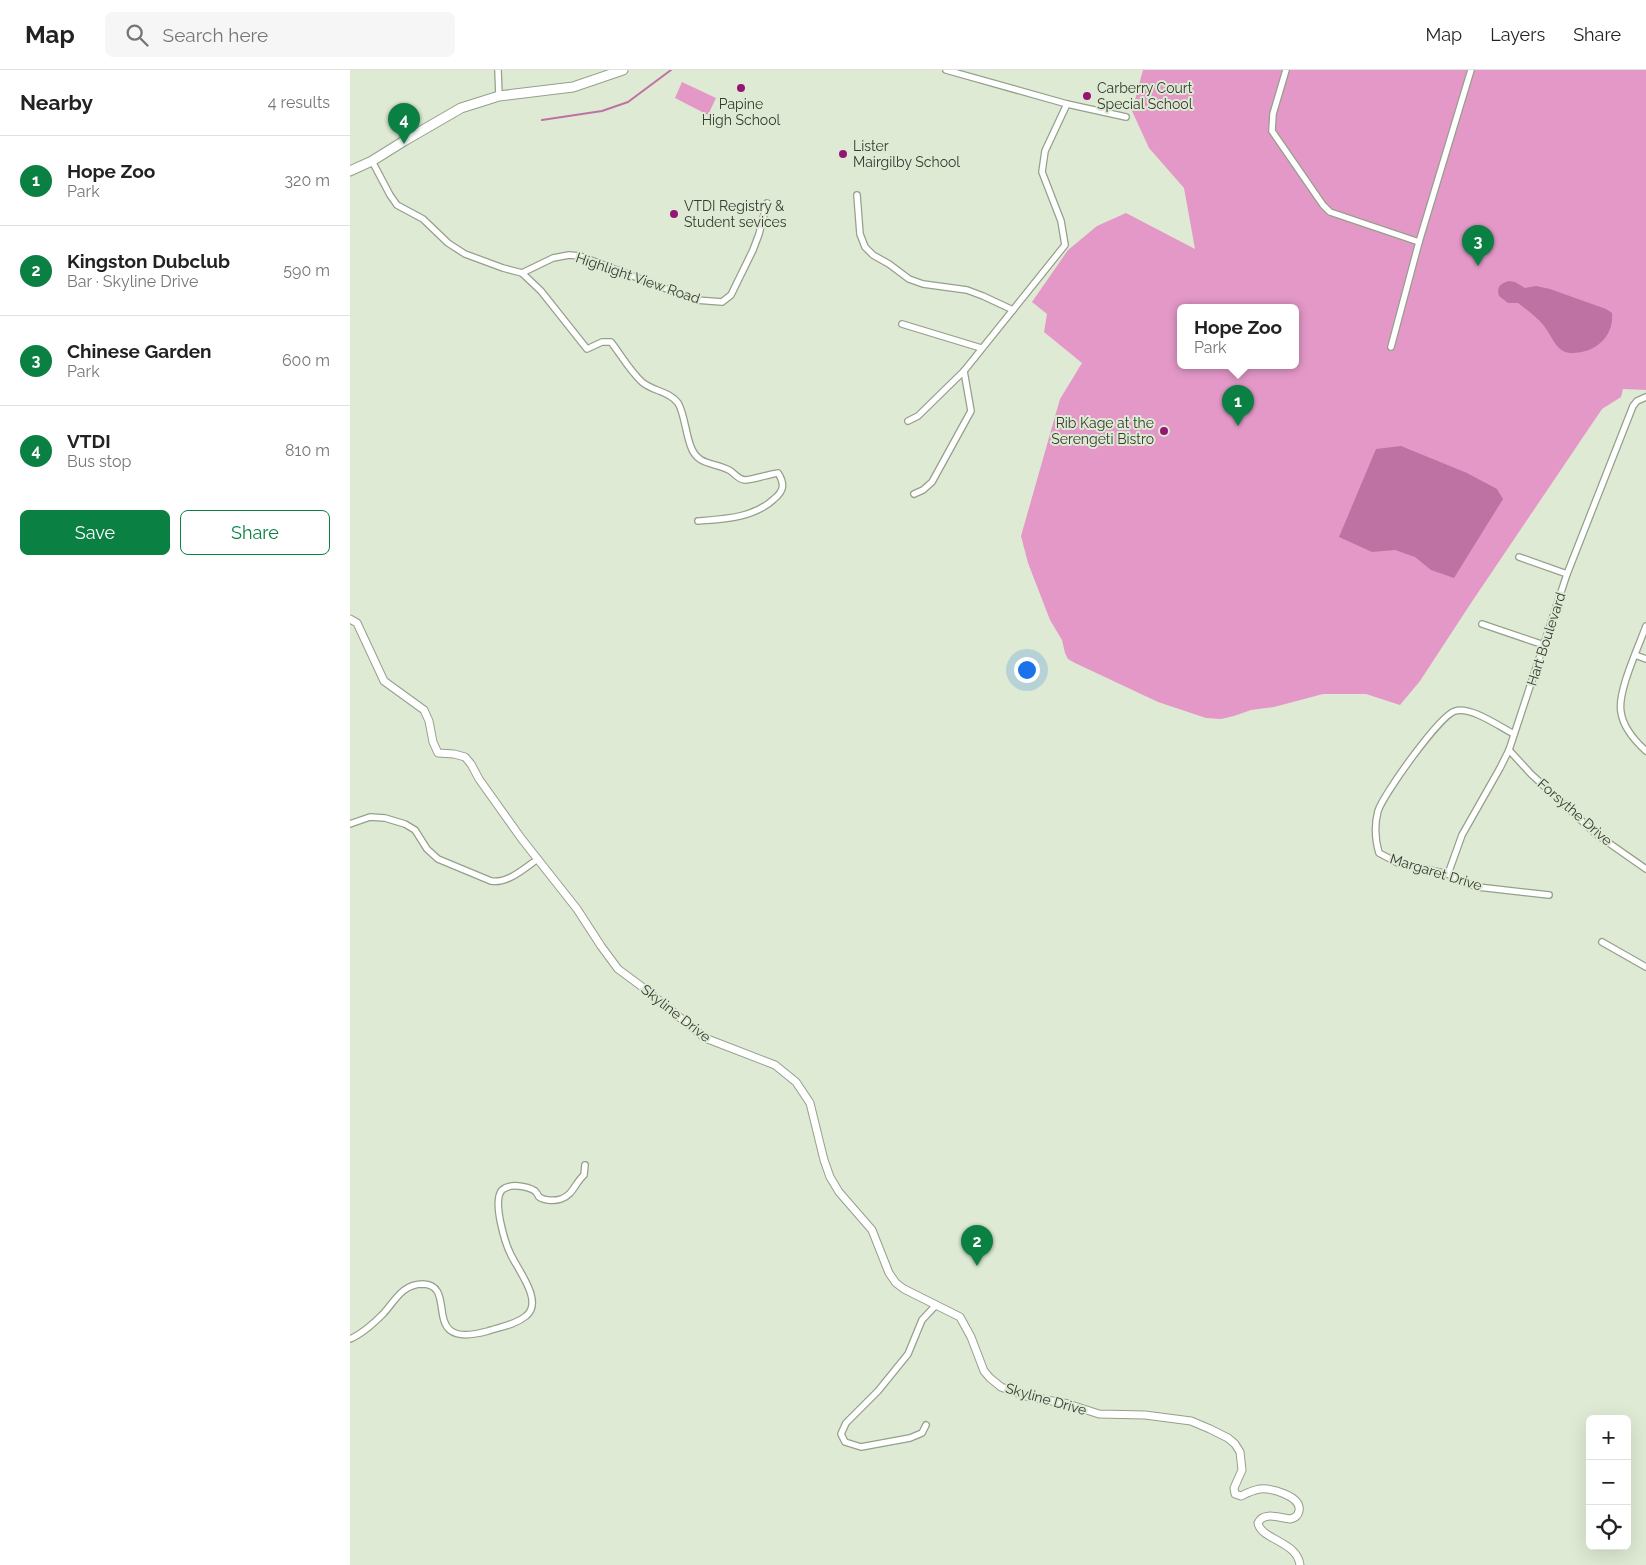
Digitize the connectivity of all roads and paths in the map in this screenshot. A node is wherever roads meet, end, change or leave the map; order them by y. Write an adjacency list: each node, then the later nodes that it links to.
1 (498, 70): 6 (street)
2 (623, 70): 6 (main road)
3 (946, 70): 7 (street)
4 (1286, 70): 13 (street)
5 (1471, 70): 13 (street)
6 (499, 96): 9 (main road)
7 (1067, 104): 8 (street); 15 (street)
8 (1126, 117)
9 (372, 161): 10 (main road); 14 (street)
10 (350, 170)
11 (857, 195): 15 (street)
12 (767, 203): 14 (street, Highlight View Road)
13 (1420, 242): 17 (street)
14 (522, 273): 23 (street)
15 (1013, 310): 18 (street)
16 (902, 324): 18 (street)
17 (1391, 347)
18 (982, 348): 19 (street)
19 (964, 371): 21 (street); 22 (street)
20 (1646, 397): 25 (street, Hart Boulevard)
21 (908, 421)
22 (914, 494)
23 (698, 521)
24 (1519, 556): 25 (street)
25 (1568, 574): 29 (street, Hart Boulevard)
26 (350, 619): 36 (street, Skyline Drive)
27 (1482, 624): 29 (street)
28 (1646, 626): 30 (street)
29 (1544, 645): 32 (street, Hart Boulevard)
30 (1635, 655): 31 (street); 34 (street)
31 (1646, 659)
32 (1514, 734): 33 (street, Hart Boulevard); 38 (street, Margaret Drive)
33 (1509, 750): 37 (street, Forsythe Drive); 38 (street, Hart Boulevard)
34 (1646, 750)
35 (350, 824): 36 (street)
36 (538, 859): 43 (street, Skyline Drive)
37 (1646, 869)
38 (1448, 874): 39 (street, Margaret Drive)
39 (1549, 895)
40 (1602, 942): 41 (street)
41 (1646, 967)
42 (585, 1165): 44 (street)
43 (936, 1305): 45 (street); 46 (street, Skyline Drive)
44 (350, 1339)
45 (926, 1425)
46 (1300, 1565)

